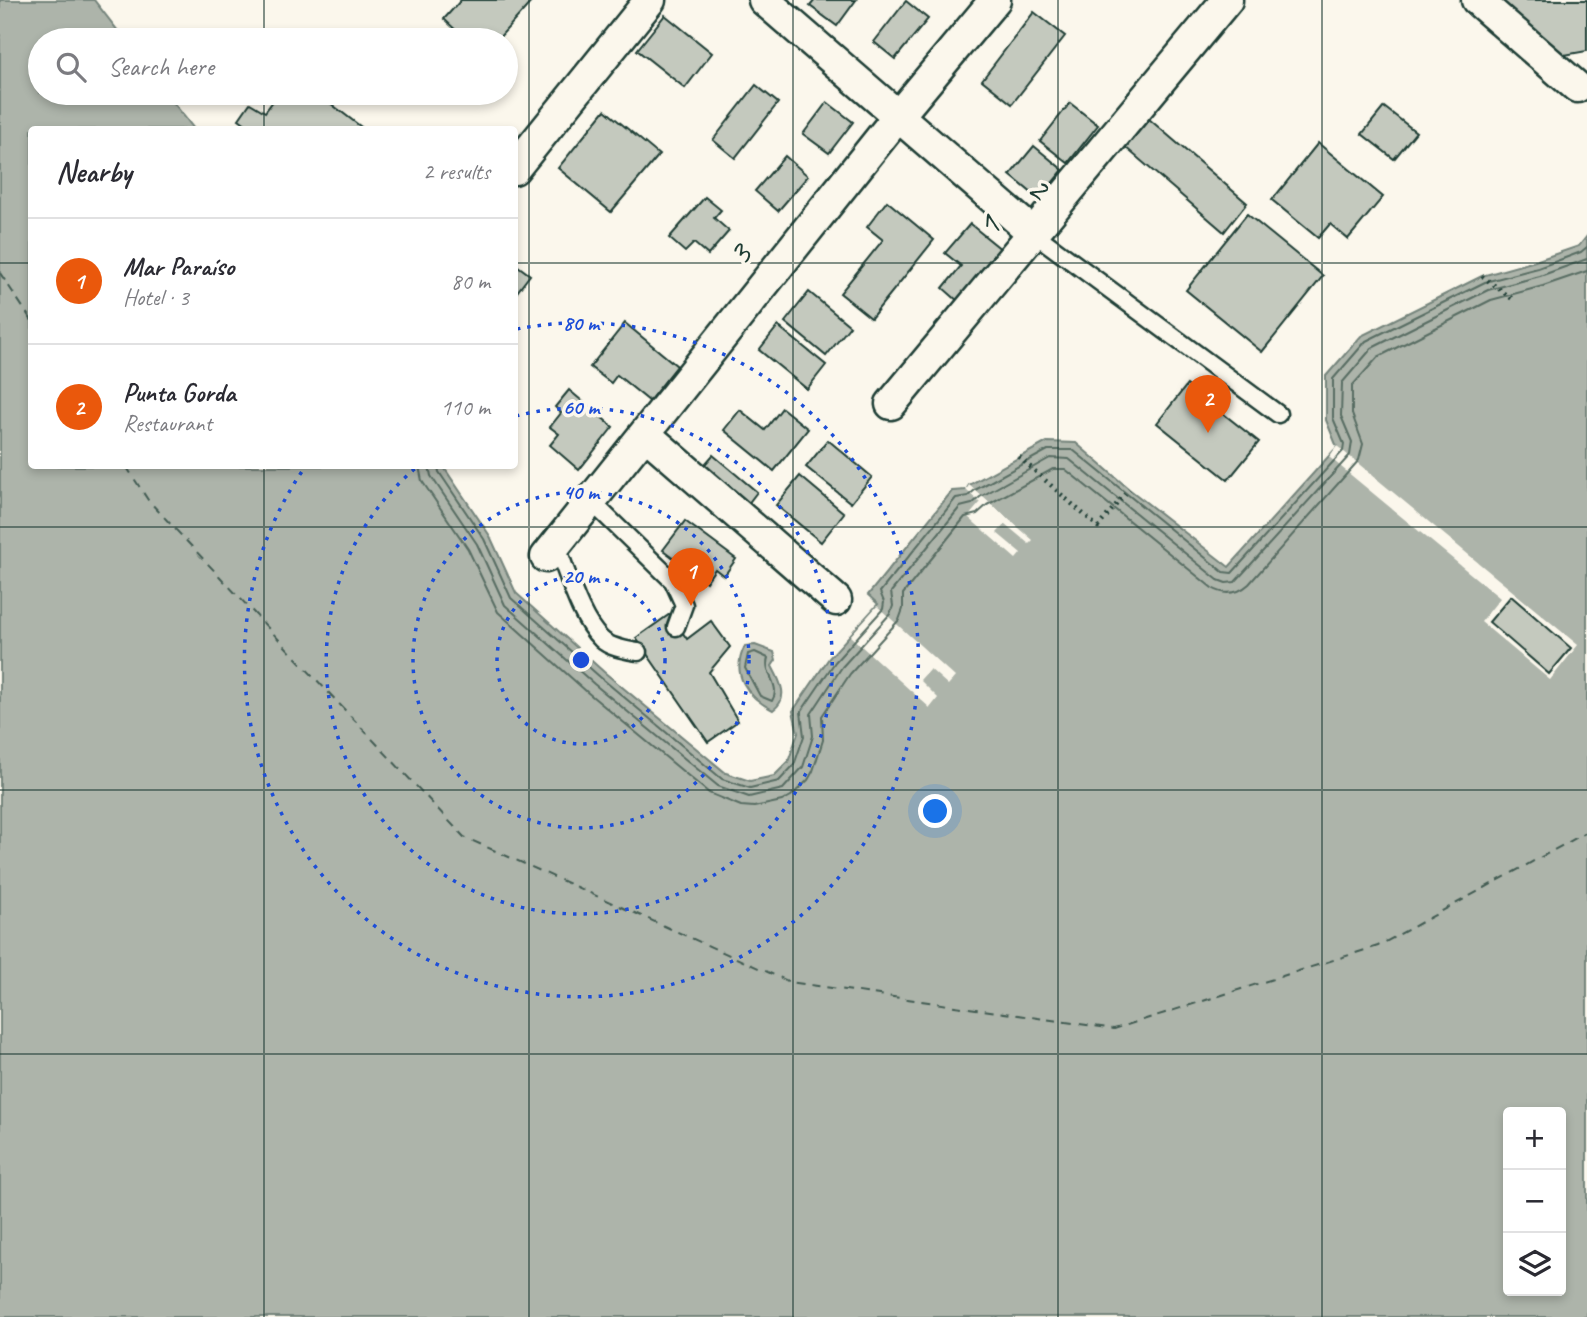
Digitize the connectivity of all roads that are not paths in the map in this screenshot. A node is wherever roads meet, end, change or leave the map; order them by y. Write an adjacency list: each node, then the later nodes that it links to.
1 (650, 0): 8 (street)
2 (764, 0): 7 (street, 2)
3 (995, 0): 7 (street, 3)
4 (1227, 0): 9 (street, 1)
5 (1477, 0): 6 (street)
6 (1577, 88)
7 (899, 116): 9 (street, 2); 12 (street, 3)
8 (518, 164)
9 (1032, 232): 10 (street, 1); 11 (lane, 2)
10 (891, 404)
11 (1278, 414)
12 (645, 434): 13 (street, 3); 15 (street)
13 (591, 501): 14 (street, 3); 16 (lane)
14 (551, 551): 17 (lane)
15 (836, 600)
16 (677, 627)
17 (638, 652)

